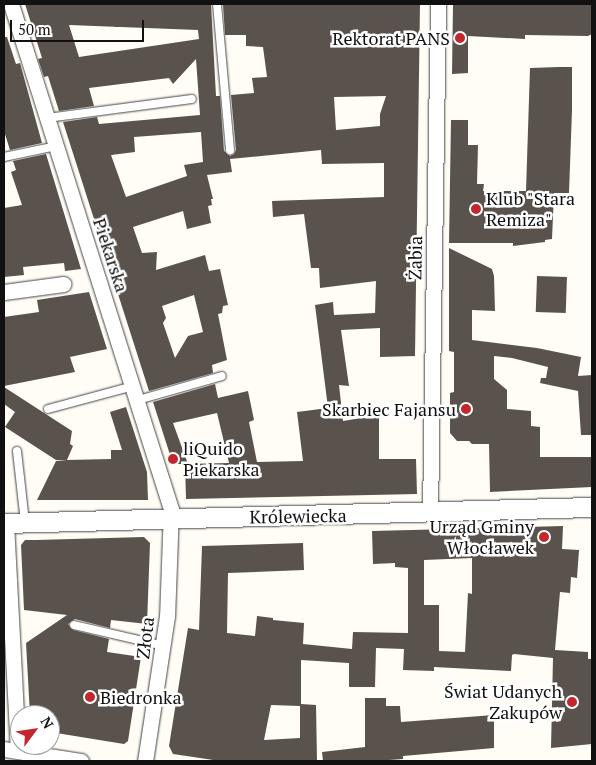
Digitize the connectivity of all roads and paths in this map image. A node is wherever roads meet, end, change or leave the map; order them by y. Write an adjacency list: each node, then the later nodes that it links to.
1 (11, 4): 5 (street, Piekarska)
2 (217, 4): 7 (lane)
3 (438, 4): 16 (street, Żabia)
4 (192, 99): 5 (lane)
5 (47, 118): 6 (street, Piekarska)
6 (56, 146): 8 (lane); 12 (street, Piekarska)
7 (230, 150)
8 (4, 156)
9 (63, 284): 10 (street)
10 (4, 292)
11 (222, 376): 12 (lane)
12 (136, 393): 13 (lane); 17 (street, Piekarska)
13 (48, 409)
14 (17, 451): 18 (lane)
15 (592, 507): 16 (street, Królewiecka)
16 (430, 513): 17 (street, Królewiecka)
17 (172, 519): 18 (street, Królewiecka); 21 (street, Złota)
18 (25, 522): 19 (street, Królewiecka)
19 (5, 523): 22 (street)
20 (74, 625): 21 (lane)
21 (164, 646): 25 (street, Złota)
22 (10, 712)
23 (42, 755): 24 (street)
24 (80, 761)
25 (145, 761)

